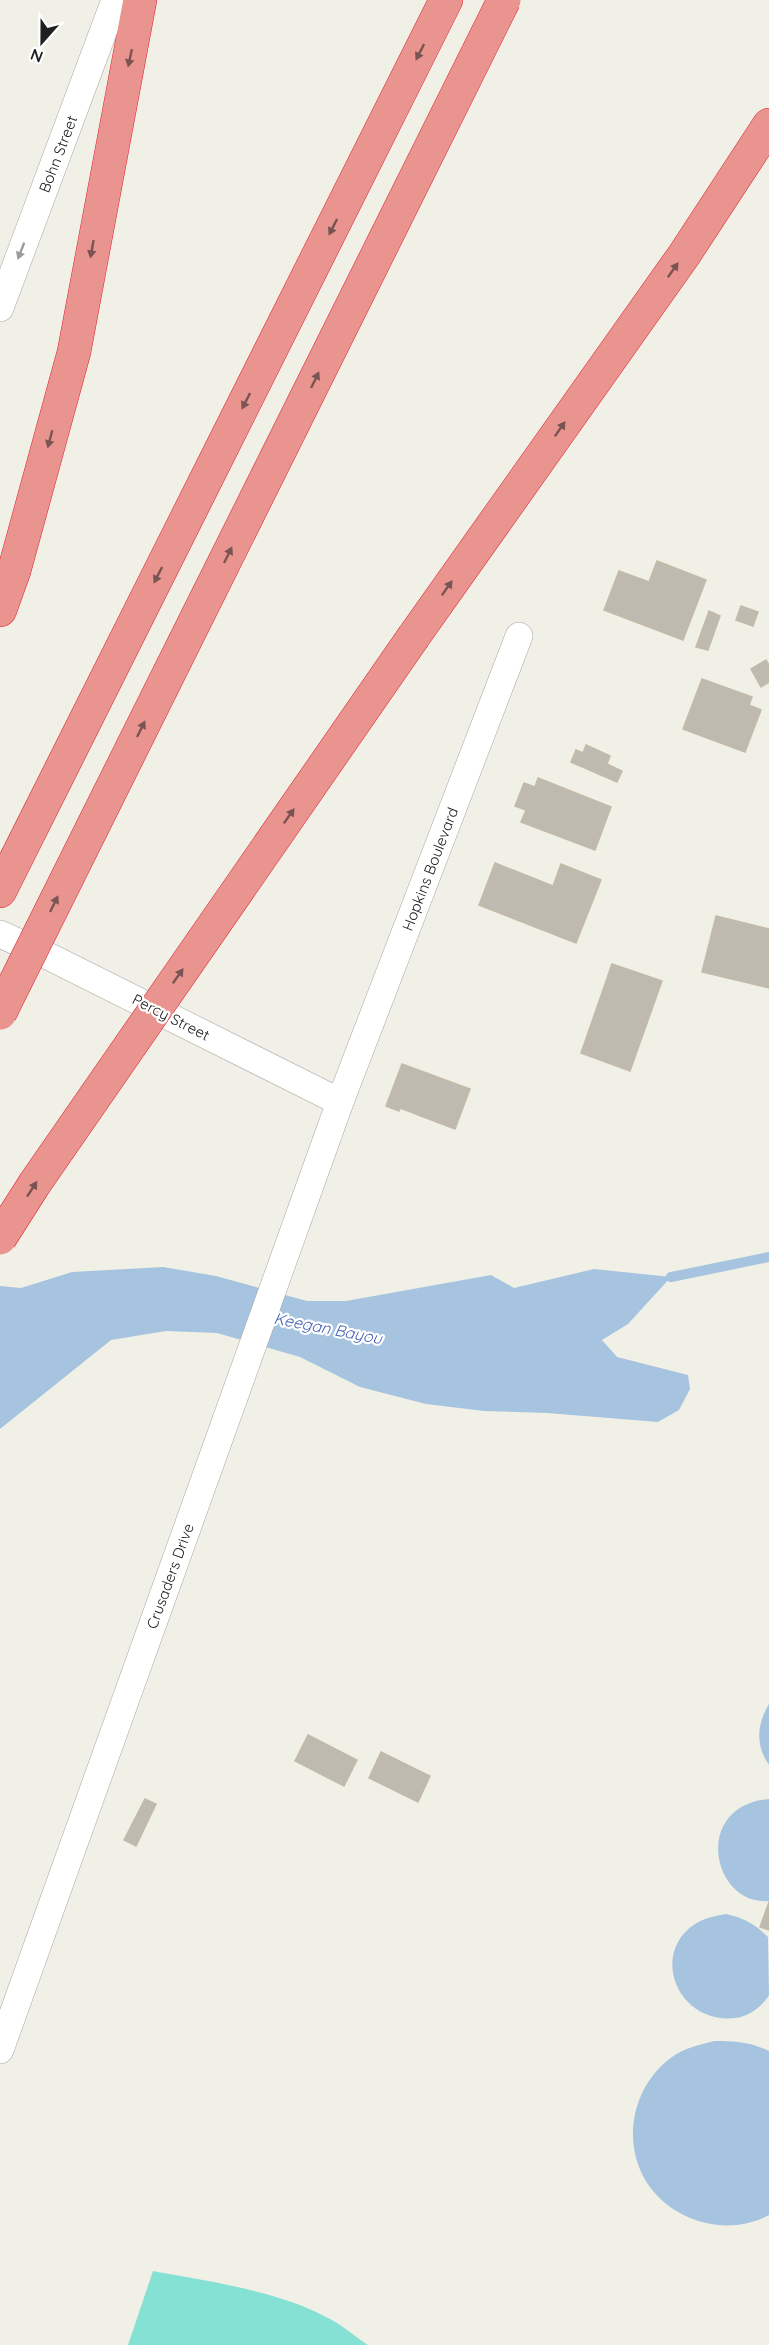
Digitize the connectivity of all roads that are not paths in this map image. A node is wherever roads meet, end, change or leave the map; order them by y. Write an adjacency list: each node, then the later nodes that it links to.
1 (115, 0): 6 (street, Bohn Street, one-way to 6)
2 (140, 0): 7 (highway, one-way to 7)
3 (447, 0): 9 (highway, one-way to 9)
4 (504, 0): 11 (highway, one-way to 4, bridge)
5 (769, 125): 13 (highway, one-way to 5, bridge)
6 (0, 308)
7 (0, 610)
8 (519, 636): 12 (street, Hopkins Boulevard)
9 (0, 891)
10 (0, 934): 12 (street, Percy Street)
11 (0, 1013)
12 (340, 1102): 14 (street, Crusaders Drive)
13 (0, 1238)
14 (0, 2050)

